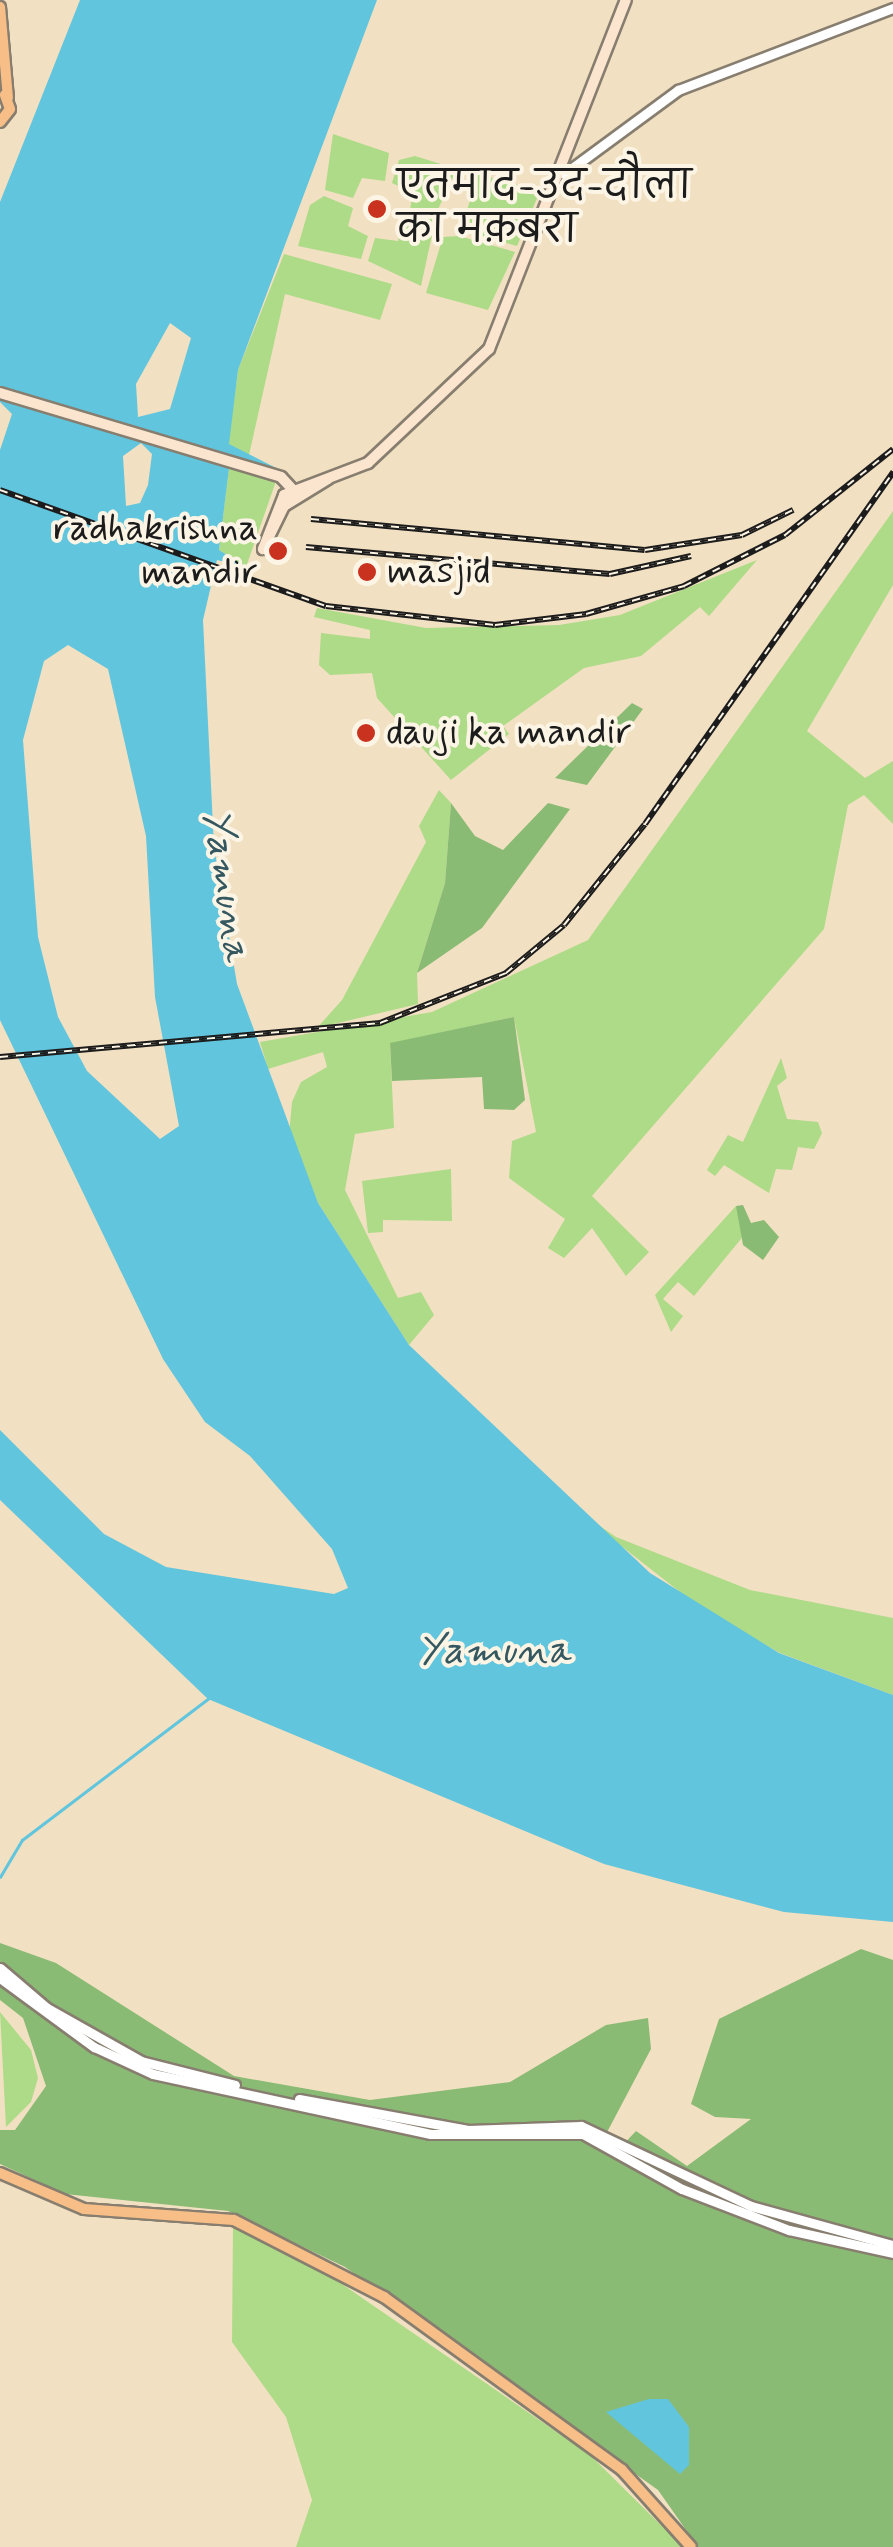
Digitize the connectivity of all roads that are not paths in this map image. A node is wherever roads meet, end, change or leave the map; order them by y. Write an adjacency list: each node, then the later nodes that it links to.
1 (630, 0): 6 (main road); 7 (main road)
2 (0, 7): 4 (main road)
3 (893, 8): 6 (street)
4 (4, 95): 5 (main road)
5 (1, 122)
6 (564, 174): 7 (main road)
7 (504, 317): 9 (main road)
8 (0, 392): 9 (main road)
9 (296, 492): 10 (main road)
10 (276, 516)
11 (0, 1968): 14 (street)
12 (0, 1978): 15 (street)
13 (0, 2173): 16 (main road)
14 (893, 2244)
15 (893, 2253)
16 (691, 2547)

